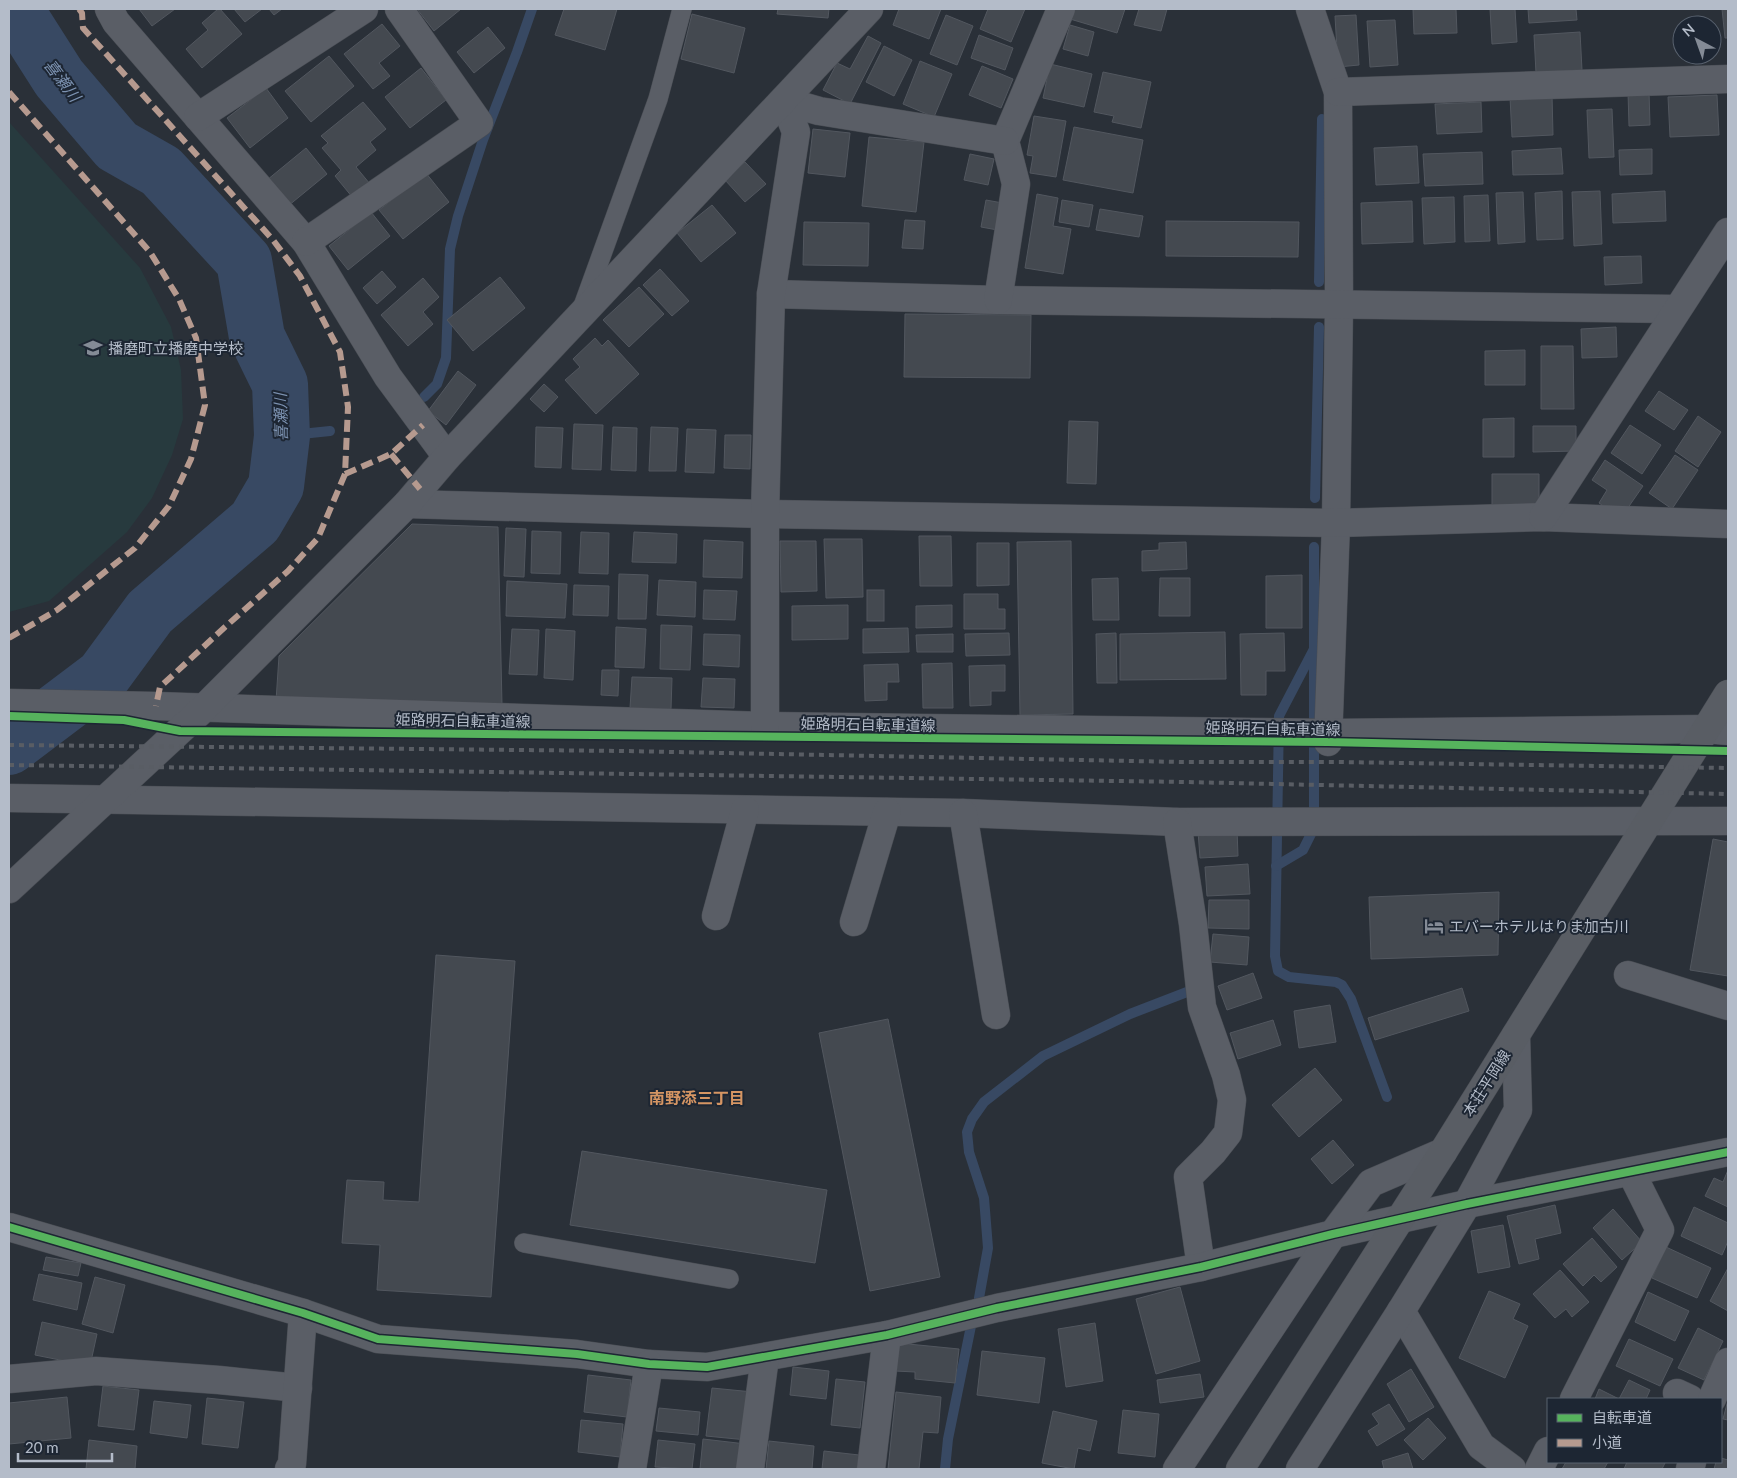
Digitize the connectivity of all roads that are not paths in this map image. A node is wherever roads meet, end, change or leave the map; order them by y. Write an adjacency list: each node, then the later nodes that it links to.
1 (110, 9): 11 (street)
2 (364, 9): 11 (street)
3 (400, 9): 14 (street)
4 (682, 9): 19 (lane)
5 (869, 9): 10 (street)
6 (1061, 9): 12 (street)
7 (1310, 9): 9 (street)
8 (1728, 80): 9 (street)
9 (1338, 92): 17 (street)
10 (784, 100): 12 (street); 15 (street); 19 (street)
11 (198, 116): 14 (street)
12 (1005, 141): 16 (street)
13 (1728, 232): 18 (street)
14 (306, 242): 20 (street)
15 (771, 294): 16 (street); 22 (street)
16 (998, 300): 17 (street)
17 (1339, 304): 18 (street); 24 (street)
18 (1677, 309): 23 (street)
19 (578, 320): 20 (street)
20 (447, 457): 21 (street)
21 (407, 504): 22 (street); 28 (street)
22 (765, 514): 24 (street); 29 (street)
23 (1543, 517): 24 (street); 25 (street)
24 (1336, 523): 31 (street)
25 (1728, 524)
26 (1728, 694): 30 (main road, 本荘平岡線)
27 (9, 703): 28 (street)
28 (204, 708): 29 (street); 33 (street)
29 (765, 726): 31 (street)
30 (1717, 730): 31 (street); 38 (main road, 本荘平岡線)
31 (1328, 737)
32 (9, 798): 33 (street)
33 (105, 800): 34 (street); 40 (street)
34 (745, 810): 35 (street); 41 (street)
35 (887, 812): 36 (street); 42 (street)
36 (963, 813): 37 (street); 45 (street)
37 (1177, 822): 38 (street); 55 (street)
38 (1648, 822): 39 (street); 46 (main road, 本荘平岡線)
39 (1728, 822)
40 (9, 889)
41 (716, 916)
42 (854, 922)
43 (1628, 975): 44 (street)
44 (1728, 1006)
45 (996, 1014)
46 (1516, 1035): 47 (main road, 本荘平岡線); 50 (street)
47 (1443, 1152): 51 (main road, 本荘平岡線); 53 (street)
48 (1728, 1152): 49 (street)
49 (1631, 1172): 50 (street); 65 (street)
50 (1467, 1204): 51 (street); 57 (street)
51 (1401, 1219): 53 (street); 73 (main road, 本荘平岡線)
52 (9, 1228): 58 (street)
53 (1333, 1234): 55 (street); 72 (street)
54 (524, 1243): 56 (lane)
55 (1201, 1266): 59 (street)
56 (730, 1279)
57 (1401, 1311): 74 (street); 75 (street)
58 (304, 1313): 62 (street); 64 (street)
59 (887, 1335): 60 (street); 71 (street)
60 (765, 1358): 62 (street); 70 (street)
61 (1728, 1362): 66 (street)
62 (649, 1364): 69 (street)
63 (9, 1379): 64 (street)
64 (298, 1388): 68 (street)
65 (1575, 1398)
66 (1712, 1398)
67 (1547, 1453): 76 (street)
68 (289, 1469)
69 (632, 1469)
70 (750, 1469)
71 (871, 1469)
72 (1177, 1469)
73 (1240, 1469)
74 (1300, 1469)
75 (1512, 1469)
76 (1539, 1469)

